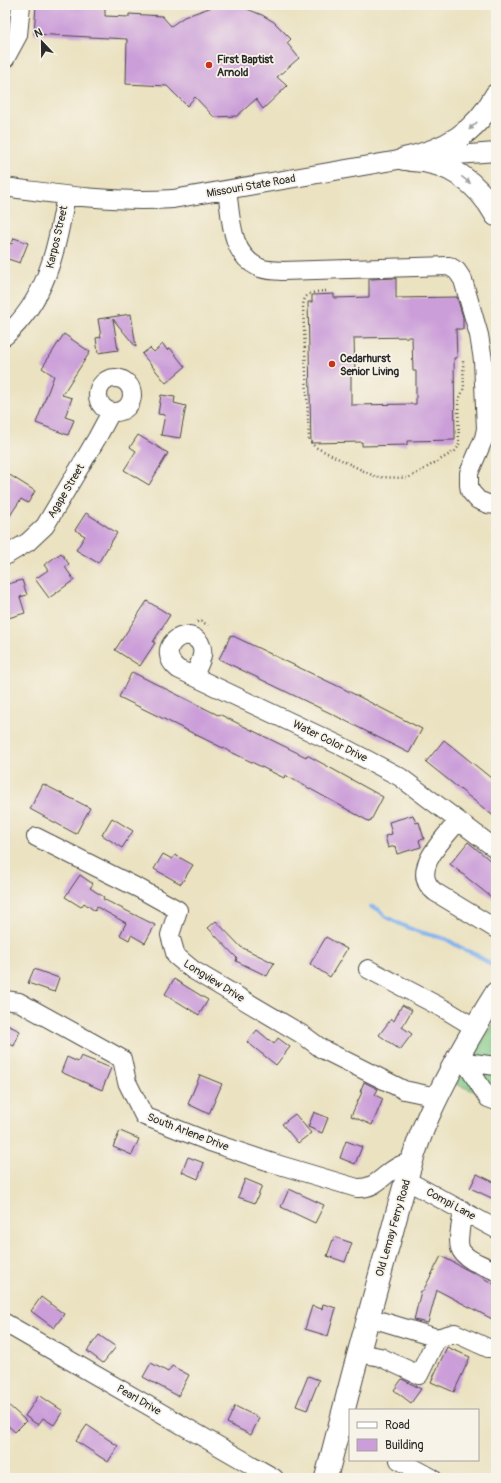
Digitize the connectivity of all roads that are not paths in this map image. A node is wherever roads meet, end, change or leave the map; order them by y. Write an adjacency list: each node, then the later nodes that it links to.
1 (21, 5): 2 (street)
2 (5, 59)
3 (496, 95): 5 (main road, one-way to 5)
4 (496, 152): 5 (street, Missouri State Road)
5 (404, 160): 7 (street, Missouri State Road); 9 (main road, one-way to 9)
6 (5, 187): 8 (street, Missouri State Road)
7 (227, 190): 8 (street, Missouri State Road); 12 (street)
8 (66, 196): 10 (street, Karpos Street)
9 (496, 215)
10 (5, 336)
11 (111, 412): 13 (street, Agape Street)
12 (496, 505)
13 (5, 556)
14 (194, 675): 15 (street, Water Color Drive)
15 (458, 821): 17 (street, Water Color Drive); 18 (street)
16 (36, 837): 25 (street, Longview Drive)
17 (496, 849)
18 (496, 929)
19 (368, 969): 22 (street)
20 (496, 992): 22 (main road, Old Lemay Ferry Road)
21 (5, 1000): 27 (street, South Arlene Drive)
22 (474, 1027): 23 (main road, Old Lemay Ferry Road)
23 (463, 1058): 24 (street); 25 (main road, Old Lemay Ferry Road); 26 (street)
24 (496, 1066)
25 (437, 1097): 27 (main road, Old Lemay Ferry Road)
26 (496, 1101)
27 (409, 1171): 28 (street, Compi Lane); 31 (main road, Old Lemay Ferry Road)
28 (463, 1210): 29 (street, Compi Lane); 30 (street)
29 (496, 1229)
30 (496, 1271)
31 (368, 1317): 33 (street); 35 (main road, Old Lemay Ferry Road)
32 (5, 1323): 38 (street, Pearl Drive)
33 (437, 1338): 34 (street); 35 (street)
34 (488, 1348)
35 (359, 1353): 36 (main road, Old Lemay Ferry Road)
36 (347, 1415): 39 (main road, Old Lemay Ferry Road)
37 (401, 1461): 40 (street)
38 (274, 1478)
39 (326, 1478)
40 (432, 1478)

